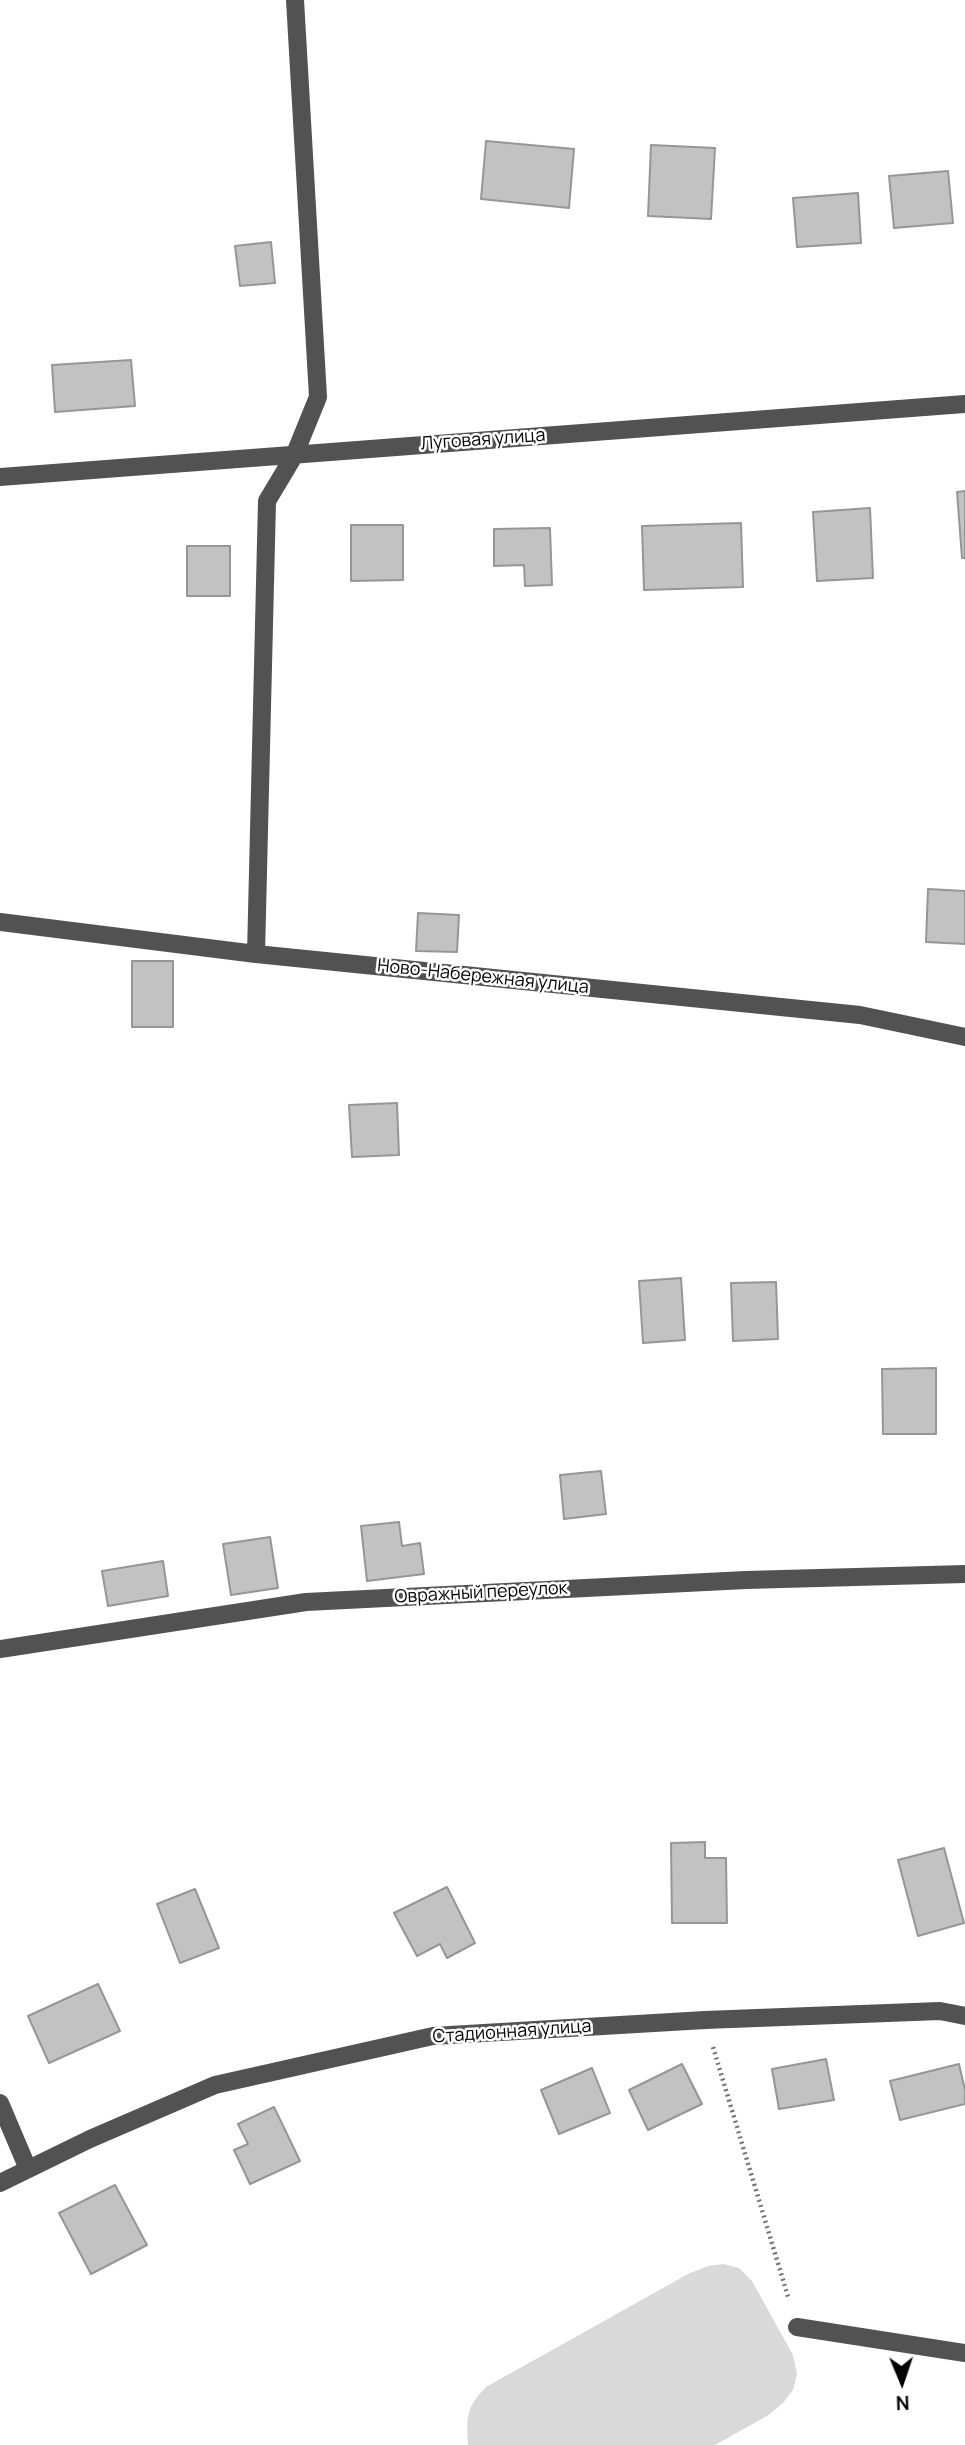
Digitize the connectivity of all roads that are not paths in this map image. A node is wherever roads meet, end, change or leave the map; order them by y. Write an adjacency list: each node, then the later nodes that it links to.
1 (295, 0): 3 (street)
2 (965, 404): 3 (street, Луговая улица)
3 (294, 456): 4 (street, Луговая улица); 6 (street)
4 (0, 477)
5 (0, 922): 6 (street, Ново-Набережная улица)
6 (256, 954): 7 (street, Ново-Набережная улица)
7 (965, 1037)
8 (965, 1574): 9 (street, Овражный переулок)
9 (0, 1649)
10 (965, 2016): 12 (street, Стадионная улица)
11 (0, 2102): 12 (street)
12 (28, 2169): 13 (street, Стадионная улица)
13 (0, 2183)
14 (797, 2327): 15 (street)
15 (965, 2353)

